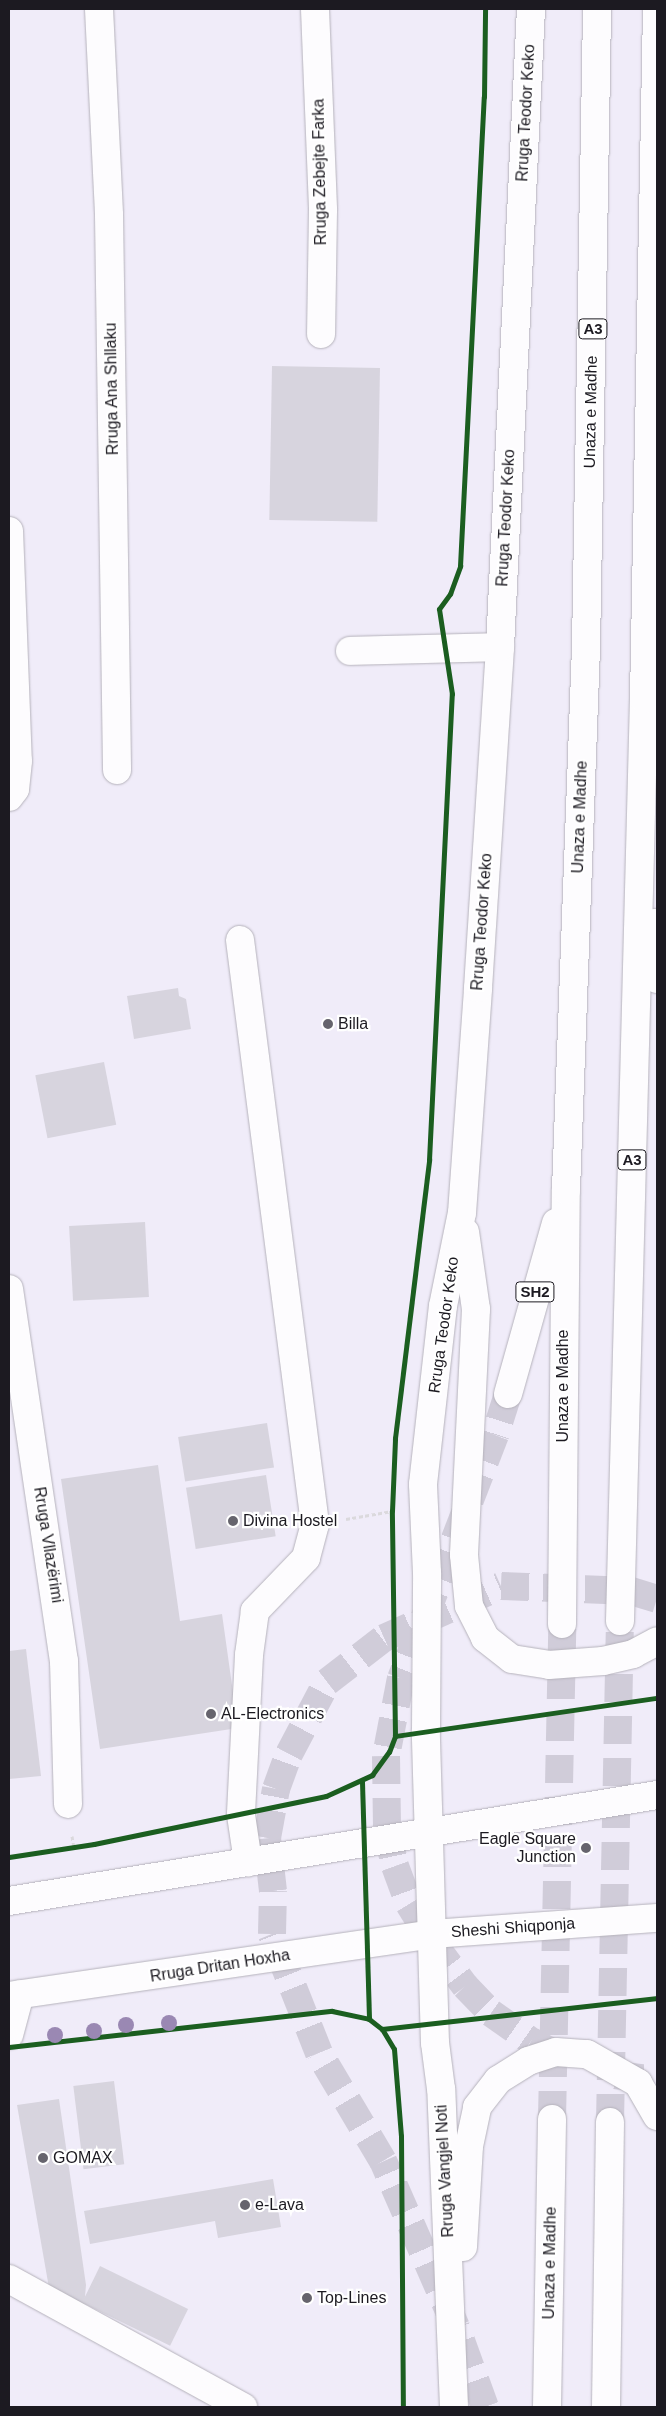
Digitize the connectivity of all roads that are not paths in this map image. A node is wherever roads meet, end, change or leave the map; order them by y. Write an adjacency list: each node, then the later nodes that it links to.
1 (99, 9): 11 (main road, Rruga Ana Shllaku)
2 (315, 9): 6 (main road, Rruga Zebejte Farka)
3 (531, 9): 8 (main road, Rruga Teodor Keko)
4 (597, 9): 15 (main road, Unaza e Madhe / A3)
5 (657, 9): 10 (main road, A3)
6 (321, 334)
7 (9, 531): 12 (main road)
8 (500, 647): 9 (main road); 16 (main road, Rruga Teodor Keko)
9 (350, 650)
10 (644, 699): 14 (main road); 19 (main road, A3)
11 (117, 770)
12 (9, 797)
13 (240, 940): 25 (main road)
14 (657, 979)
15 (566, 1190): 18 (main road, SH2); 20 (main road, Unaza e Madhe / A3)
16 (462, 1213): 21 (main road); 24 (main road, Rruga Teodor Keko)
17 (9, 1288): 23 (main road, Rruga Vllazërimi)
18 (508, 1394)
19 (620, 1621)
20 (562, 1624)
21 (657, 1642)
22 (657, 1795): 24 (main road)
23 (68, 1804)
24 (429, 1832): 25 (main road); 28 (main road, Sheshi Shiqponja)
25 (248, 1862): 26 (main road)
26 (9, 1902)
27 (657, 1918): 28 (main road, Sheshi Shiqponja)
28 (432, 1934): 29 (main road, Rruga Dritan Hoxha); 35 (main road, Rruga Vangjel Noti)
29 (14, 1995): 30 (main road)
30 (9, 2035)
31 (657, 2116): 35 (main road)
32 (552, 2119): 37 (main road, Unaza e Madhe)
33 (610, 2122): 38 (main road)
34 (9, 2279): 36 (main road)
35 (453, 2400)
36 (243, 2407)
37 (547, 2407)
38 (606, 2407)

